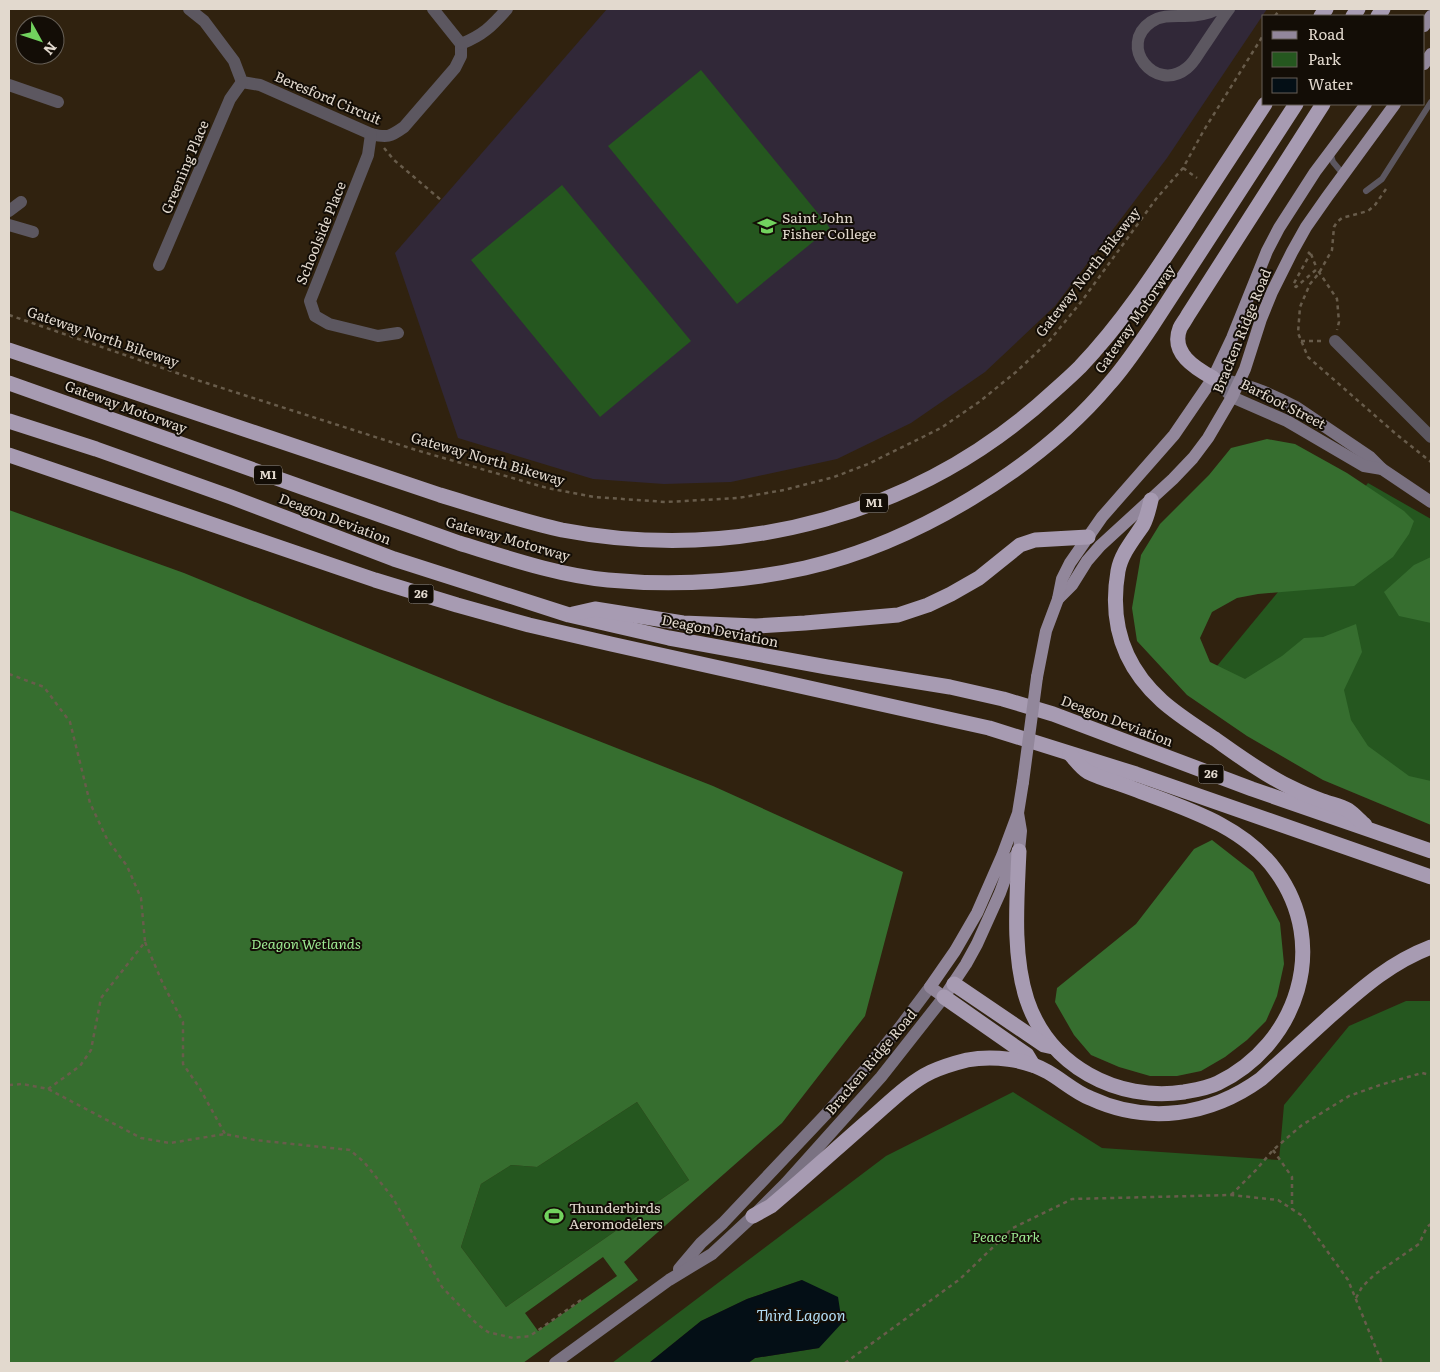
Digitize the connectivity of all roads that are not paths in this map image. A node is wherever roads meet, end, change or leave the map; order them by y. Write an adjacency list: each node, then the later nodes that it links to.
1 (189, 9): 7 (street)
2 (433, 9): 6 (street)
3 (507, 9): 6 (street)
4 (1218, 9): 5 (street)
5 (1229, 9)
6 (461, 44): 16 (street, Beresford Circuit)
7 (242, 82): 16 (street, Beresford Circuit); 24 (street, Greening Place)
8 (9, 85): 9 (street)
9 (58, 102)
10 (1431, 102): 19 (lane)
11 (1264, 105): 27 (highway, Gateway Motorway / M1)
12 (1295, 105): 30 (highway, Gateway Motorway / M1)
13 (1323, 105): 28 (highway)
14 (1365, 105): 17 (main road, Bracken Ridge Road)
15 (1394, 105): 18 (main road, Bracken Ridge Road)
16 (371, 134): 25 (street, Schoolside Place)
17 (1330, 152): 18 (lane); 28 (main road, Bracken Ridge Road)
18 (1343, 174): 29 (main road, Bracken Ridge Road)
19 (1366, 191)
20 (21, 202): 21 (street)
21 (9, 211)
22 (9, 225): 23 (street)
23 (34, 232)
24 (159, 265)
25 (398, 333)
26 (1335, 341): 33 (street)
27 (9, 350)
28 (1214, 378): 29 (main road, Barfoot Street); 31 (main road, Barfoot Street); 38 (main road, Bracken Ridge Road)
29 (1239, 382): 31 (main road, Bracken Ridge Road); 35 (main road, Barfoot Street)
30 (9, 383)
31 (1232, 397): 35 (main road, Barfoot Street); 36 (main road, Bracken Ridge Road)
32 (9, 421): 40 (highway, Deagon Deviation / 26)
33 (1431, 437)
34 (9, 455): 41 (highway, 26)
35 (1382, 469): 37 (main road, Barfoot Street)
36 (1151, 500): 39 (main road, Bracken Ridge Road); 43 (highway)
37 (1431, 502)
38 (1088, 537): 39 (main road, Bracken Ridge Road); 40 (highway)
39 (1058, 598): 42 (main road, Bracken Ridge Road, bridge)
40 (569, 615): 43 (highway, Deagon Deviation / 26)
41 (1069, 752): 46 (highway, 26); 52 (highway)
42 (1018, 813): 44 (main road, Bracken Ridge Road); 48 (main road, Bracken Ridge Road)
43 (1370, 830): 45 (highway, Deagon Deviation / 26)
44 (1019, 851): 49 (main road, Bracken Ridge Road); 52 (highway)
45 (1431, 851)
46 (1431, 877)
47 (1431, 947): 53 (highway)
48 (939, 974): 49 (main road); 50 (main road, Bracken Ridge Road)
49 (954, 984): 51 (main road, Bracken Ridge Road); 52 (highway)
50 (930, 987): 51 (main road); 55 (main road, Bracken Ridge Road)
51 (944, 997): 53 (highway); 54 (main road, Bracken Ridge Road)
52 (1055, 1047)
53 (1033, 1065): 54 (highway)
54 (753, 1216): 55 (main road, Bracken Ridge Road)
55 (669, 1280): 56 (main road, Bracken Ridge Road)
56 (555, 1363)

